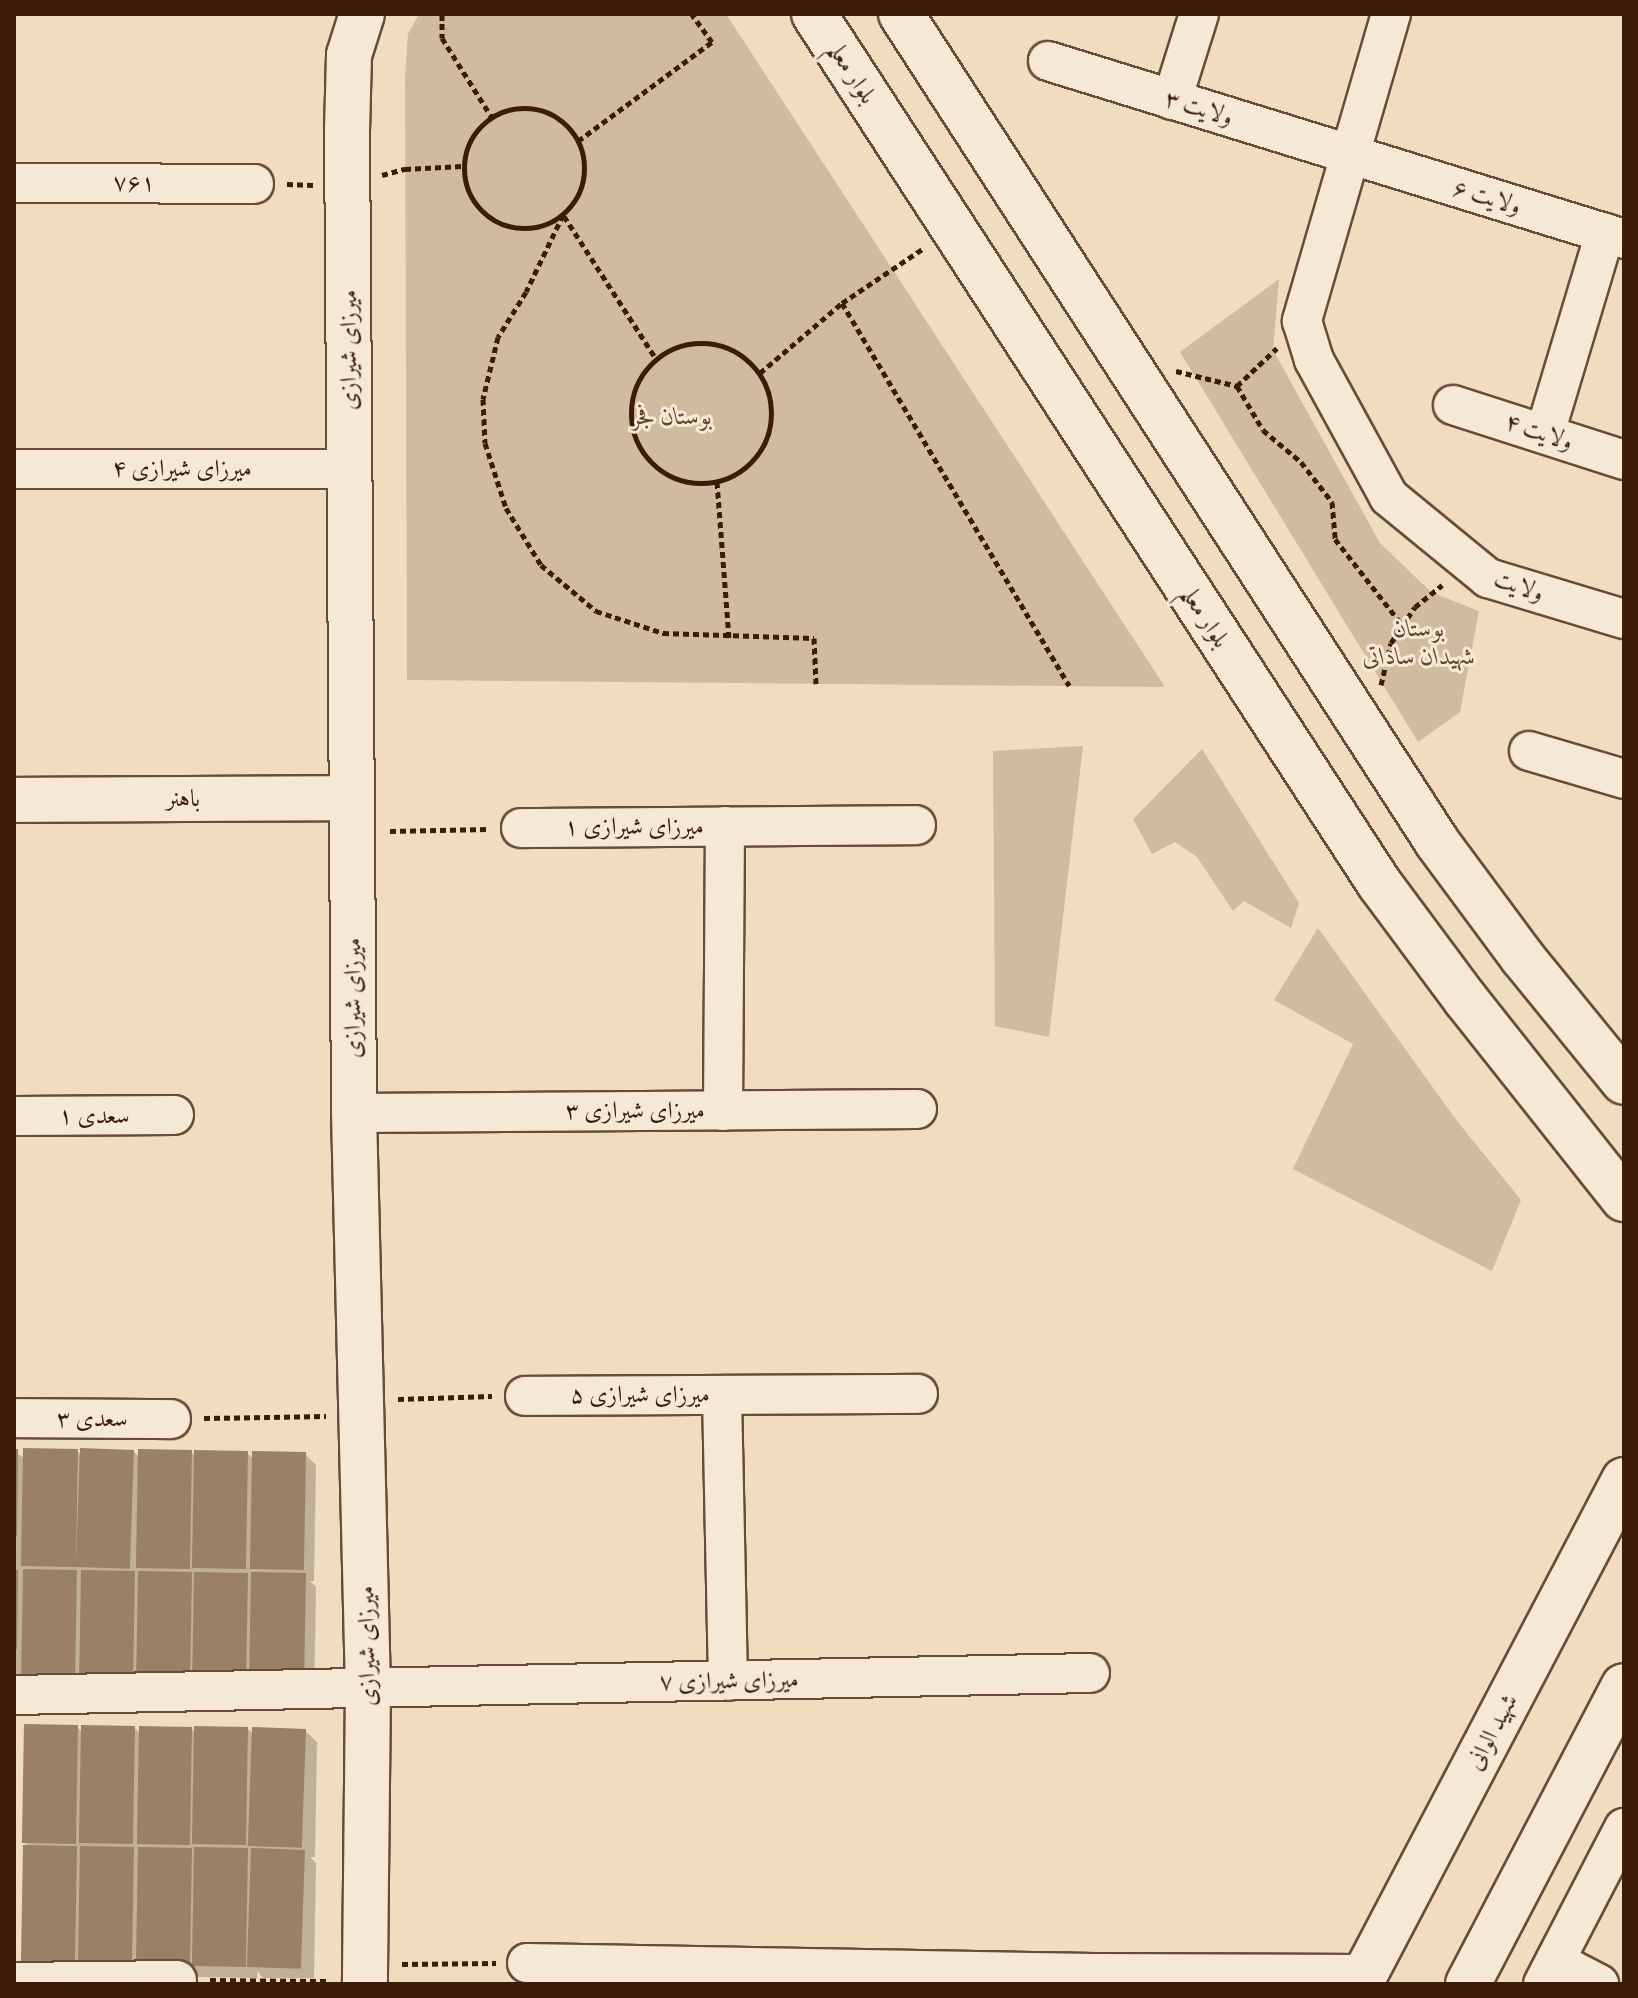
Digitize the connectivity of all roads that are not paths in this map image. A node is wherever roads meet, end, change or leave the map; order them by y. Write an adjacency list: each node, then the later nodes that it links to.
1 (362, 14): 16 (street, میرزای شیرازی)
2 (814, 14): 31 (street, بلوار معلم)
3 (901, 14): 25 (street)
4 (1199, 14): 7 (street)
5 (1391, 14): 8 (street)
6 (1048, 61): 7 (street, ولایت ۳)
7 (1172, 100): 8 (street, ولایت ۳)
8 (1350, 155): 11 (street, ولایت ۶); 17 (street, ولایت)
9 (14, 183): 10 (street, ۷۶۱)
10 (254, 184)
11 (1614, 236): 13 (street)
12 (1453, 405): 13 (street, ولایت ۴)
13 (1545, 433): 14 (street, ولایت ۴)
14 (1624, 460)
15 (14, 469): 16 (street, میرزای شیرازی ۴)
16 (350, 469): 21 (street, میرزای شیرازی)
17 (1624, 619)
18 (1529, 751): 19 (street)
19 (1624, 779)
20 (14, 800): 21 (street, باهنر)
21 (352, 815): 28 (street, میرزای شیرازی)
22 (916, 825): 23 (street, میرزای شیرازی ۱)
23 (725, 826): 24 (street, میرزای شیرازی ۱); 27 (street)
24 (521, 828)
25 (1624, 1082)
26 (917, 1109): 27 (street, میرزای شیرازی ۳)
27 (723, 1111): 28 (street, میرزای شیرازی ۳)
28 (354, 1113): 41 (street, میرزای شیرازی)
29 (174, 1115): 30 (street, سعدی ۱)
30 (14, 1116)
31 (1624, 1199)
32 (918, 1394): 33 (street, میرزای شیرازی ۵)
33 (722, 1395): 34 (street, میرزای شیرازی ۵); 39 (street)
34 (525, 1396)
35 (14, 1418): 36 (street, سعدی ۳)
36 (171, 1419)
37 (1624, 1480): 48 (street, شهید الوانی)
38 (1090, 1673): 39 (street, میرزای شیرازی ۷)
39 (728, 1681): 41 (street, میرزای شیرازی ۷)
40 (1624, 1686): 51 (street)
41 (368, 1688): 42 (street, میرزای شیرازی ۷); 46 (street, میرزای شیرازی)
42 (14, 1695)
43 (1624, 1828): 45 (street)
44 (527, 1963): 47 (street)
45 (1549, 1972): 52 (street)
46 (365, 1976)
47 (727, 1976): 48 (street)
48 (1363, 1979)
49 (177, 1980): 50 (street)
50 (14, 1982)
51 (1468, 1984)
52 (1599, 1984)

